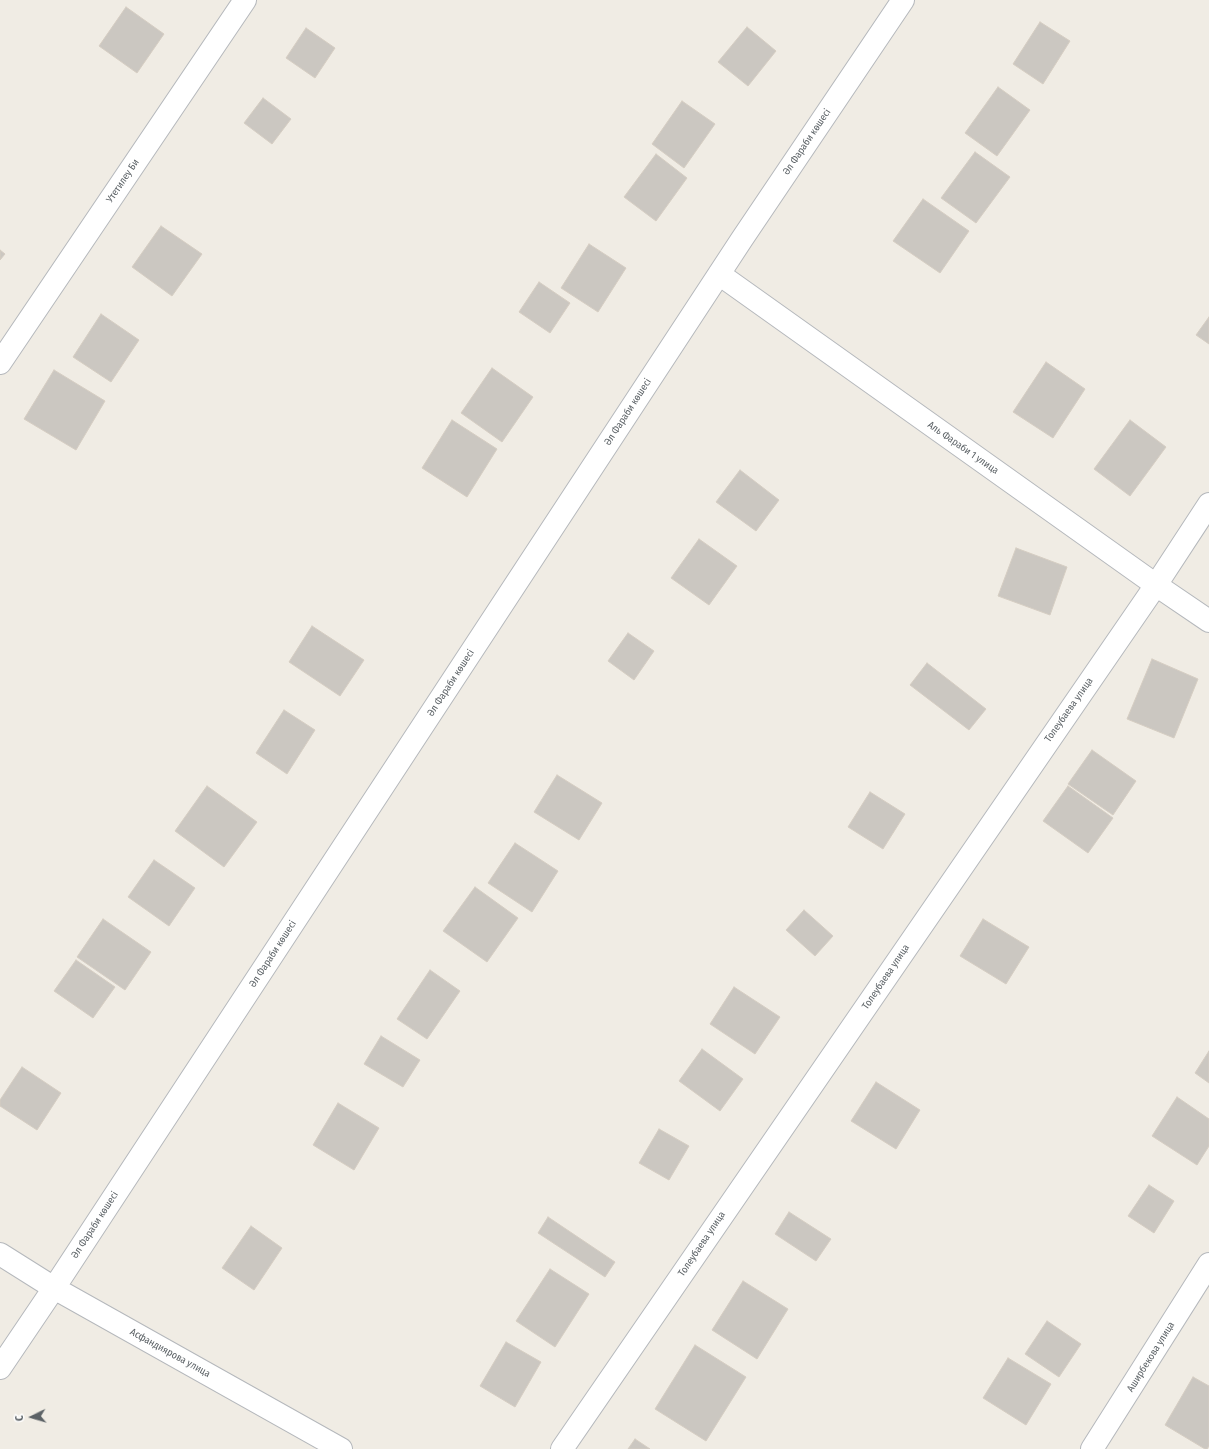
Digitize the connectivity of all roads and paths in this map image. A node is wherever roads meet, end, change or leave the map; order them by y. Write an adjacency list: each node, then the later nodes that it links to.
1 (245, 0): 4 (street, Утетилеу Би)
2 (903, 0): 3 (street, Әл Фараби көшесі)
3 (719, 274): 6 (street, Аль Фараби 1 улица); 10 (street, Әл Фараби көшесі)
4 (0, 363)
5 (1209, 504): 6 (street, Толеубаева улица)
6 (1156, 585): 7 (street, Аль Фараби 1 улица); 13 (street, Толеубаева улица)
7 (1209, 621)
8 (0, 1254): 10 (street, Асфандиярова улица)
9 (1209, 1264): 14 (street, Аширбекова улица)
10 (54, 1288): 11 (street, Әл Фараби көшесі); 12 (street, Асфандиярова улица)
11 (0, 1368)
12 (341, 1449)
13 (562, 1449)
14 (1092, 1449)

